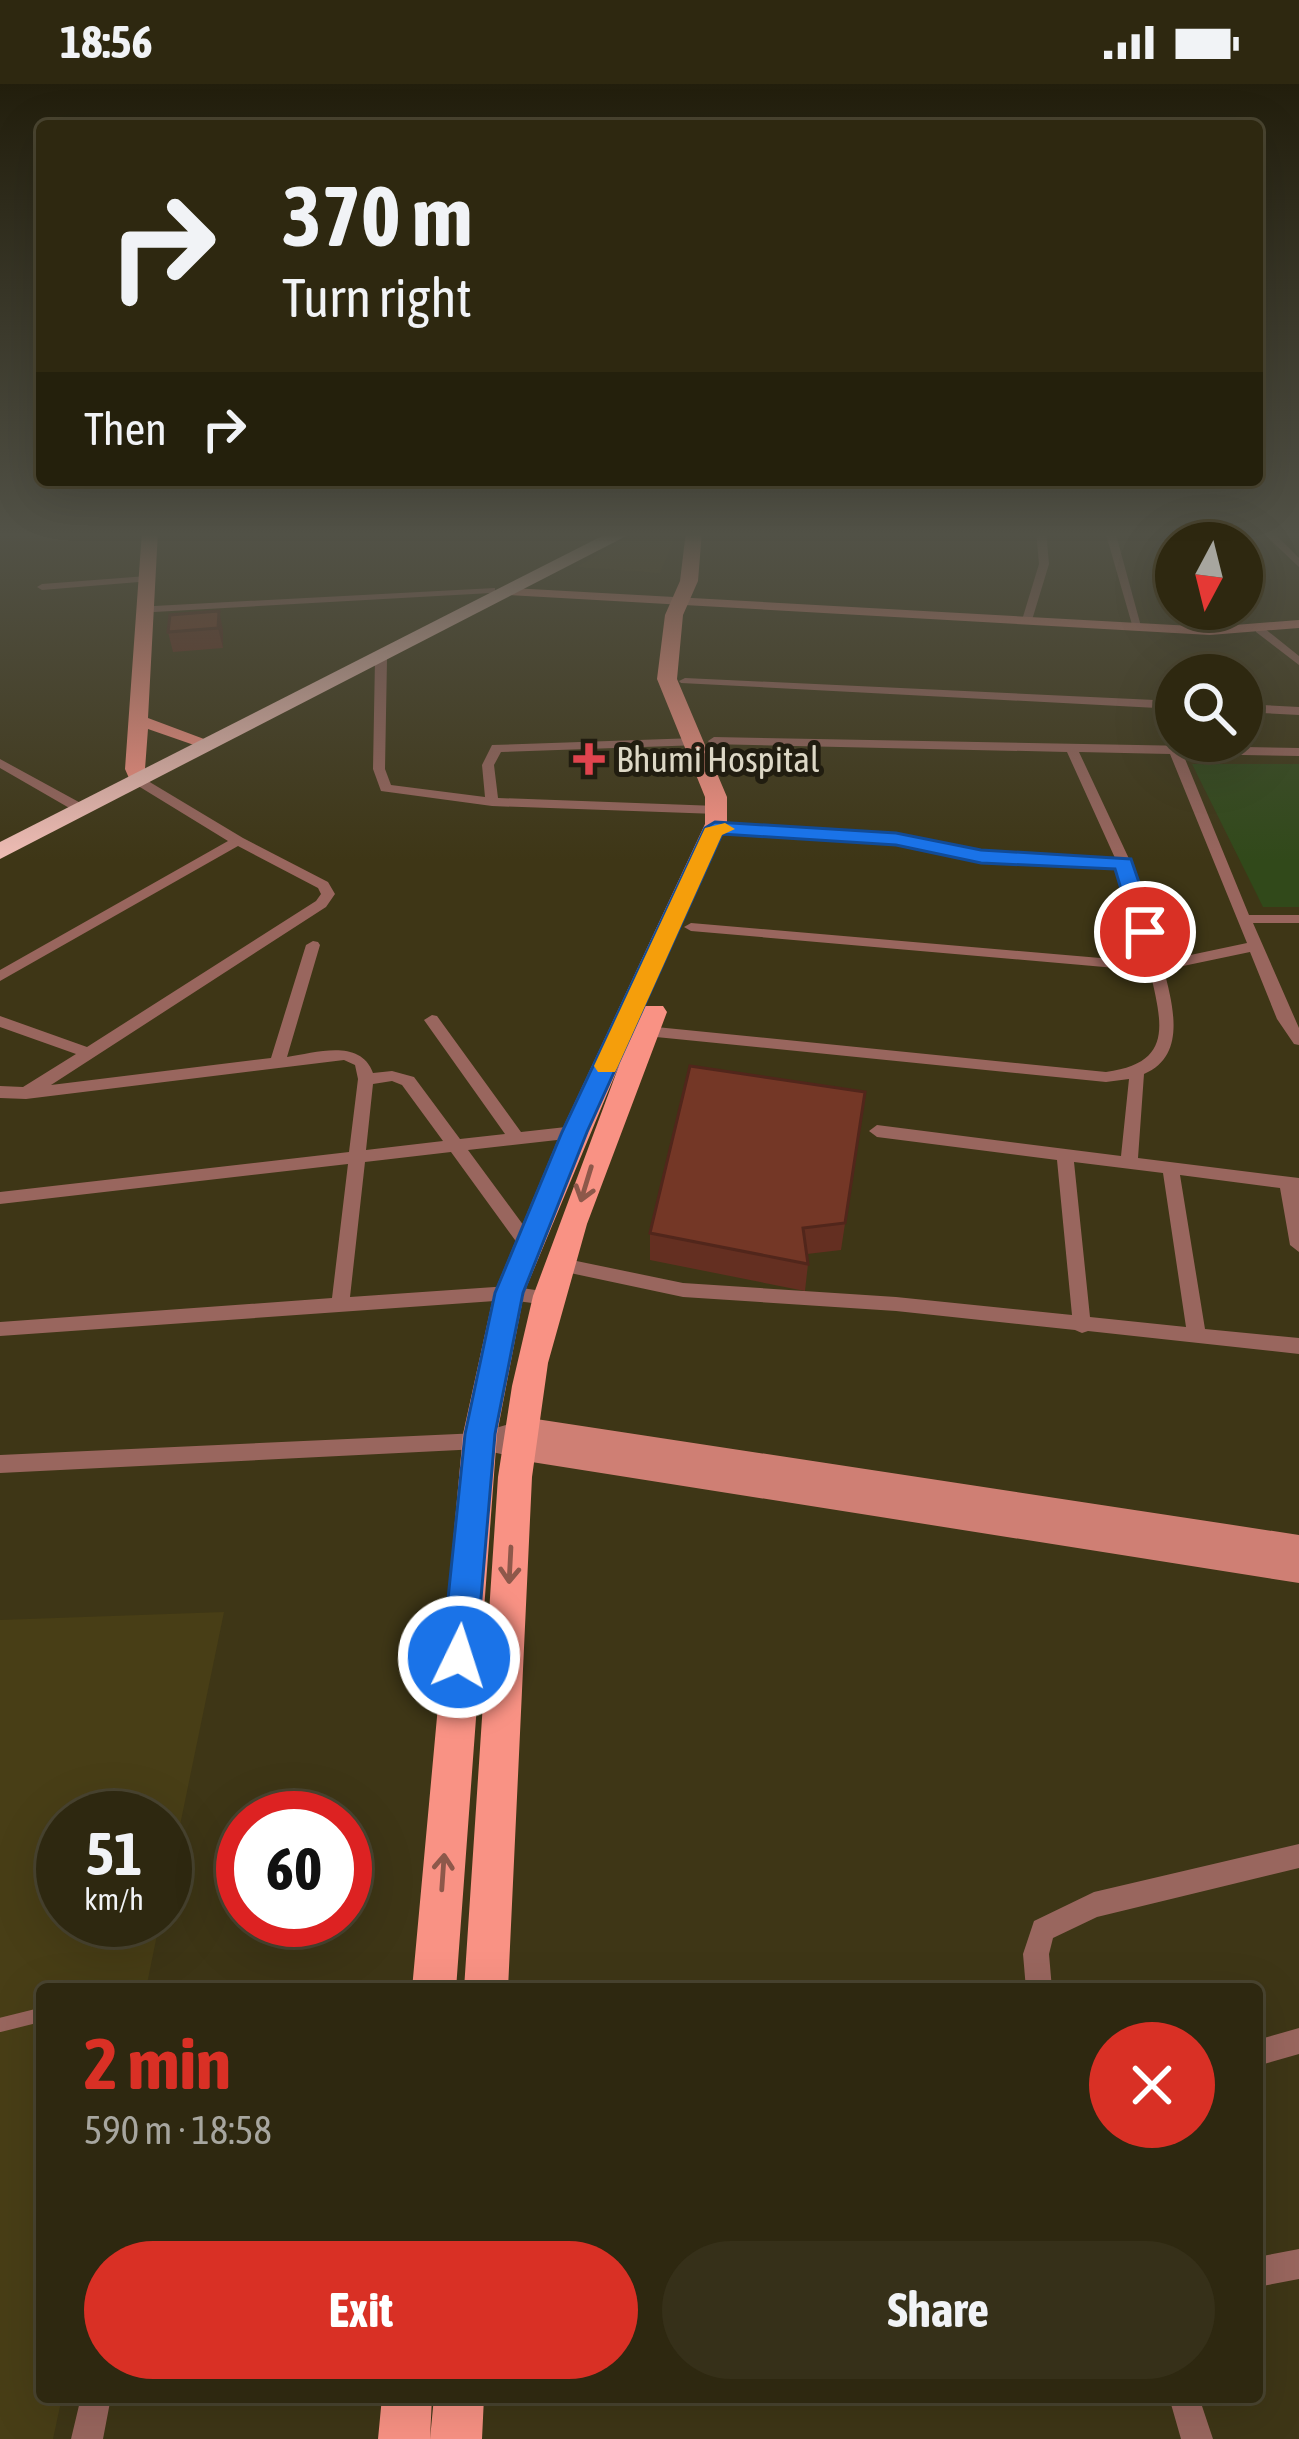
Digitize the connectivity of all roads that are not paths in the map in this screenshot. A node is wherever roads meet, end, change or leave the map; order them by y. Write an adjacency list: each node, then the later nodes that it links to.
1 (146, 641): 23 (main road)
2 (153, 641): 14 (main road)
3 (398, 641): 15 (highway)
4 (413, 641): 8 (highway)
5 (674, 641): 16 (main road)
6 (684, 641): 10 (main road)
7 (1274, 641): 9 (street)
8 (381, 659): 23 (highway); 24 (street)
9 (1299, 662)
10 (685, 681): 11 (street); 16 (main road)
11 (1155, 704)
12 (1263, 709): 13 (street)
13 (1299, 711)
14 (151, 723): 15 (main road); 23 (main road)
15 (194, 740): 23 (highway)
16 (705, 742): 17 (street); 24 (street); 26 (main road)
17 (1072, 748): 18 (street); 30 (street)
18 (1155, 750)
19 (1263, 751): 20 (street)
20 (1299, 752)
21 (1180, 762): 32 (street)
22 (0, 763): 25 (street)
23 (145, 771): 25 (highway); 28 (street)
24 (492, 802): 26 (street)
25 (76, 806): 27 (highway); 29 (highway)
26 (722, 823): 30 (street); 33 (main road); 49 (main road)
27 (0, 838)
28 (238, 842): 37 (street); 42 (street)
29 (0, 852)
30 (1124, 863): 36 (street)
31 (1299, 919): 32 (street)
32 (1247, 920): 35 (street)
33 (691, 926): 36 (street); 40 (main road)
34 (313, 945): 43 (street)
35 (1256, 946): 36 (street); 41 (street)
36 (1156, 967): 44 (street)
37 (0, 976)
38 (432, 1020): 50 (street)
39 (0, 1022): 42 (street)
40 (646, 1031): 44 (street); 60 (main road, one-way to 60)
41 (1299, 1040)
42 (89, 1053): 47 (street)
43 (278, 1063): 45 (street); 47 (street)
44 (1137, 1076): 54 (street)
45 (366, 1078): 51 (street); 53 (street)
46 (0, 1092): 47 (street)
47 (26, 1093)
48 (877, 1131): 52 (street)
49 (575, 1132): 50 (street); 59 (main road)
50 (517, 1137): 51 (street)
51 (453, 1143): 53 (street); 59 (street)
52 (1066, 1155): 54 (street); 64 (street)
53 (360, 1156): 57 (street); 63 (street)
54 (1129, 1164): 55 (street)
55 (1171, 1168): 56 (street); 66 (street)
56 (1293, 1184): 58 (street)
57 (0, 1198)
58 (1299, 1245)
59 (529, 1246): 61 (main road)
60 (562, 1265): 62 (main road); 64 (street)
61 (509, 1293): 62 (street); 63 (street); 69 (main road)
62 (548, 1298): 68 (main road)
63 (340, 1305): 65 (street)
64 (1082, 1326): 66 (street)
65 (0, 1329)
66 (1196, 1334): 67 (street)
67 (1299, 1346)
68 (521, 1438): 69 (street); 71 (street); 72 (street); 75 (main road, one-way to 75)
69 (479, 1441): 70 (street); 74 (main road, one-way to 69)
70 (0, 1464)
71 (1299, 1548)
72 (1299, 1570)
73 (1299, 1856): 76 (street)
74 (434, 1983)
75 (486, 1983)
76 (1038, 1983)
77 (36, 2016): 78 (lane)
78 (0, 2025)
79 (1299, 2042): 80 (street)
80 (1263, 2051)
81 (1299, 2264): 82 (street)
82 (1263, 2271)
83 (95, 2403): 87 (street)
84 (406, 2403): 88 (main road)
85 (459, 2403): 89 (main road)
86 (1186, 2403): 90 (street)
87 (87, 2439)
88 (404, 2439)
89 (456, 2439)
90 (1197, 2439)

